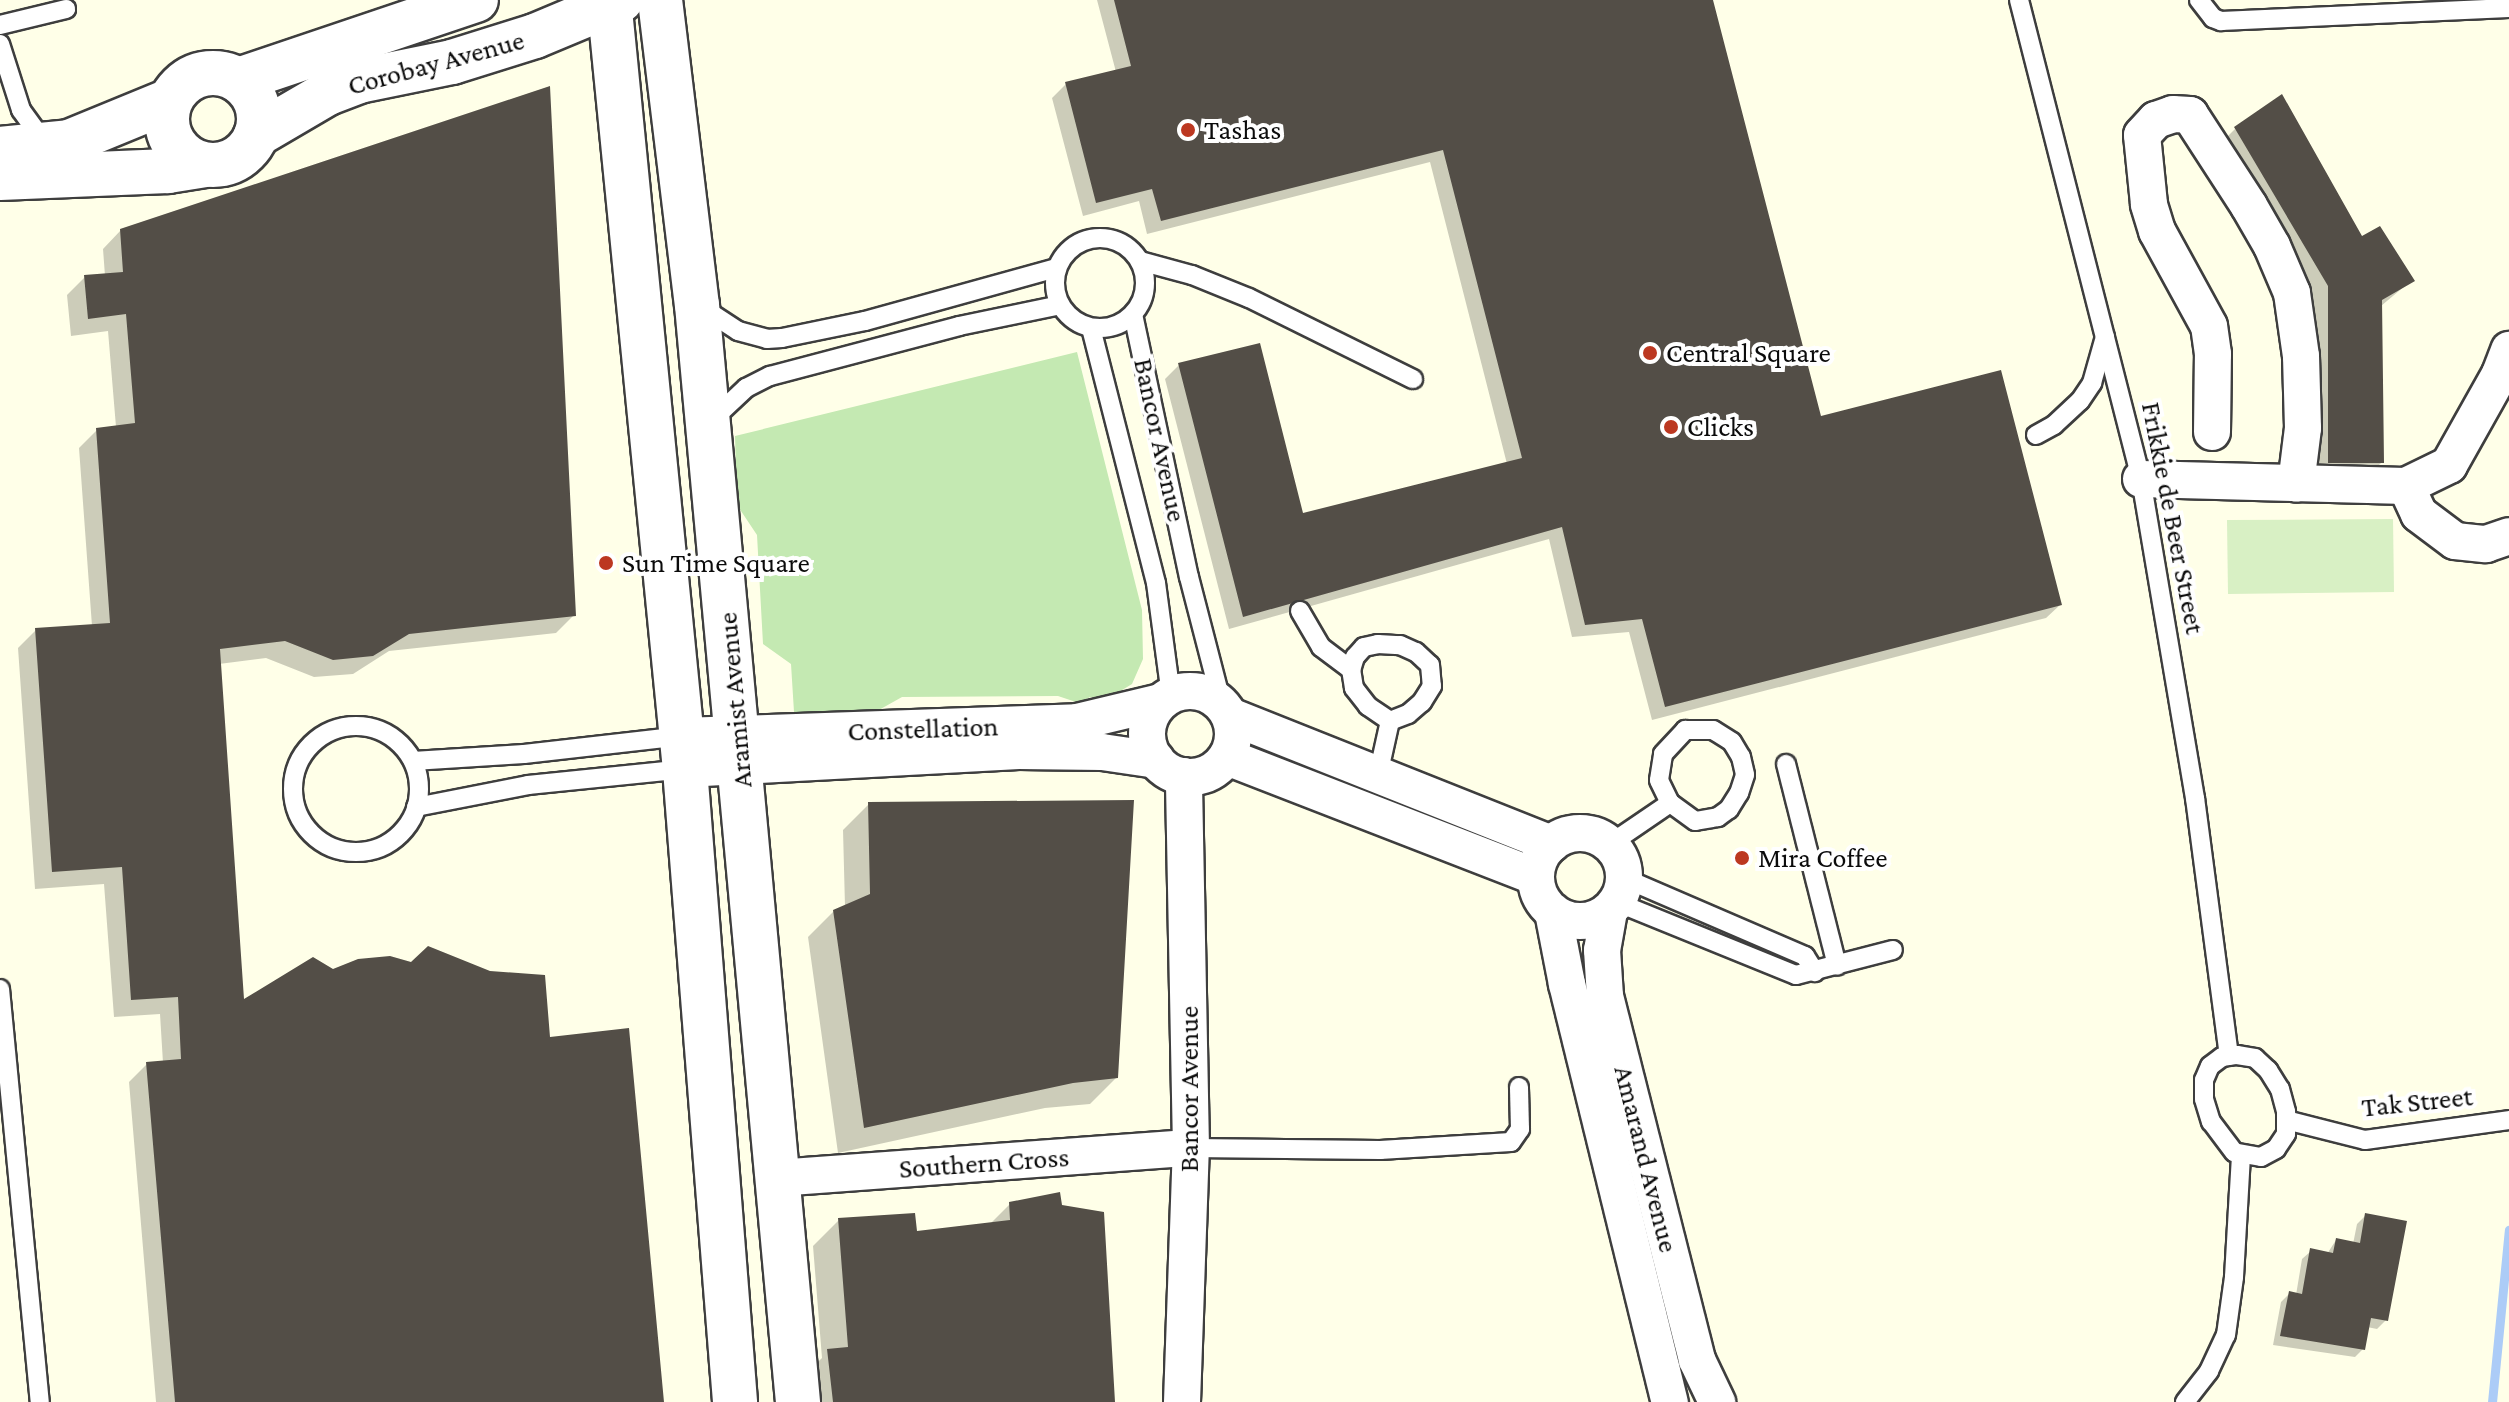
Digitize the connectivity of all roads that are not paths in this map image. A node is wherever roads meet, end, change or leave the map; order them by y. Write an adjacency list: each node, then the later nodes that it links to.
1 (476, 0): 10 (street, Corobay Avenue)
2 (660, 0): 19 (street, Aramist Avenue)
3 (2019, 0): 23 (lane, Frikkie de Beer Street)
4 (2199, 0): 6 (lane)
5 (613, 2): 12 (street, Corobay Avenue); 39 (street, Aramist Avenue)
6 (2509, 8)
7 (66, 9): 8 (lane)
8 (0, 25)
9 (0, 44): 13 (lane)
10 (238, 80): 11 (street, Corobay Avenue); 12 (street)
11 (169, 101): 13 (street, Corobay Avenue); 15 (street)
12 (256, 135): 15 (street, Corobay Avenue)
13 (47, 146): 14 (street, Corobay Avenue)
14 (0, 149)
15 (206, 165): 16 (street, Corobay Avenue)
16 (0, 178)
17 (1140, 261): 18 (lane); 21 (lane); 25 (lane)
18 (1056, 268): 19 (lane); 20 (lane)
19 (697, 305): 26 (street, Aramist Avenue)
20 (1060, 305): 22 (lane); 26 (lane)
21 (1133, 314): 22 (lane); 36 (lane, Bancor Avenue)
22 (1091, 328): 35 (lane, Bancor Avenue)
23 (2106, 334): 28 (lane); 29 (lane, Frikkie de Beer Street)
24 (2509, 350): 31 (street)
25 (1413, 379)
26 (708, 424): 38 (street, Aramist Avenue)
27 (2212, 432): 30 (street)
28 (2036, 435)
29 (2141, 479): 30 (street); 57 (lane, Frikkie de Beer Street)
30 (2296, 484): 31 (street)
31 (2406, 486): 32 (street)
32 (2509, 536)
33 (1300, 611): 34 (lane)
34 (1351, 670): 37 (lane); 37 (lane)
35 (1166, 699): 36 (street); 38 (street, Constellation); 44 (street)
36 (1226, 711): 41 (street); 45 (street)
37 (1390, 721): 45 (lane)
38 (740, 751): 39 (street, Constellation); 44 (street, Constellation); 63 (street, Aramist Avenue)
39 (684, 753): 40 (lane); 46 (lane); 65 (street, Aramist Avenue)
40 (524, 754): 42 (lane); 46 (lane)
41 (1227, 757): 44 (street); 51 (street)
42 (413, 761): 48 (lane); 48 (lane)
43 (1786, 764): 55 (lane)
44 (1170, 768): 61 (street, Bancor Avenue)
45 (1378, 775): 49 (street)
46 (528, 785): 48 (lane)
47 (1670, 803): 47 (lane); 50 (lane)
48 (416, 807)
49 (1551, 844): 50 (street); 51 (street)
50 (1610, 844): 52 (street)
51 (1536, 877): 53 (street)
52 (1617, 897): 53 (street); 55 (lane); 69 (street, Amarand Avenue)
53 (1553, 912): 68 (street, Amarand Avenue)
54 (1893, 950): 55 (lane)
55 (1837, 966)
56 (0, 989): 64 (lane)
57 (2229, 1056): 59 (lane); 62 (lane)
58 (1519, 1087): 61 (lane)
59 (2286, 1120): 60 (lane, Tak Street); 62 (lane)
60 (2509, 1120)
61 (1191, 1148): 63 (street, Southern Cross); 67 (street, Bancor Avenue)
62 (2241, 1155): 70 (lane)
63 (778, 1178): 66 (street, Aramist Avenue)
64 (40, 1402)
65 (735, 1402)
66 (798, 1402)
67 (1182, 1402)
68 (1670, 1402)
69 (1717, 1402)
70 (2185, 1402)

